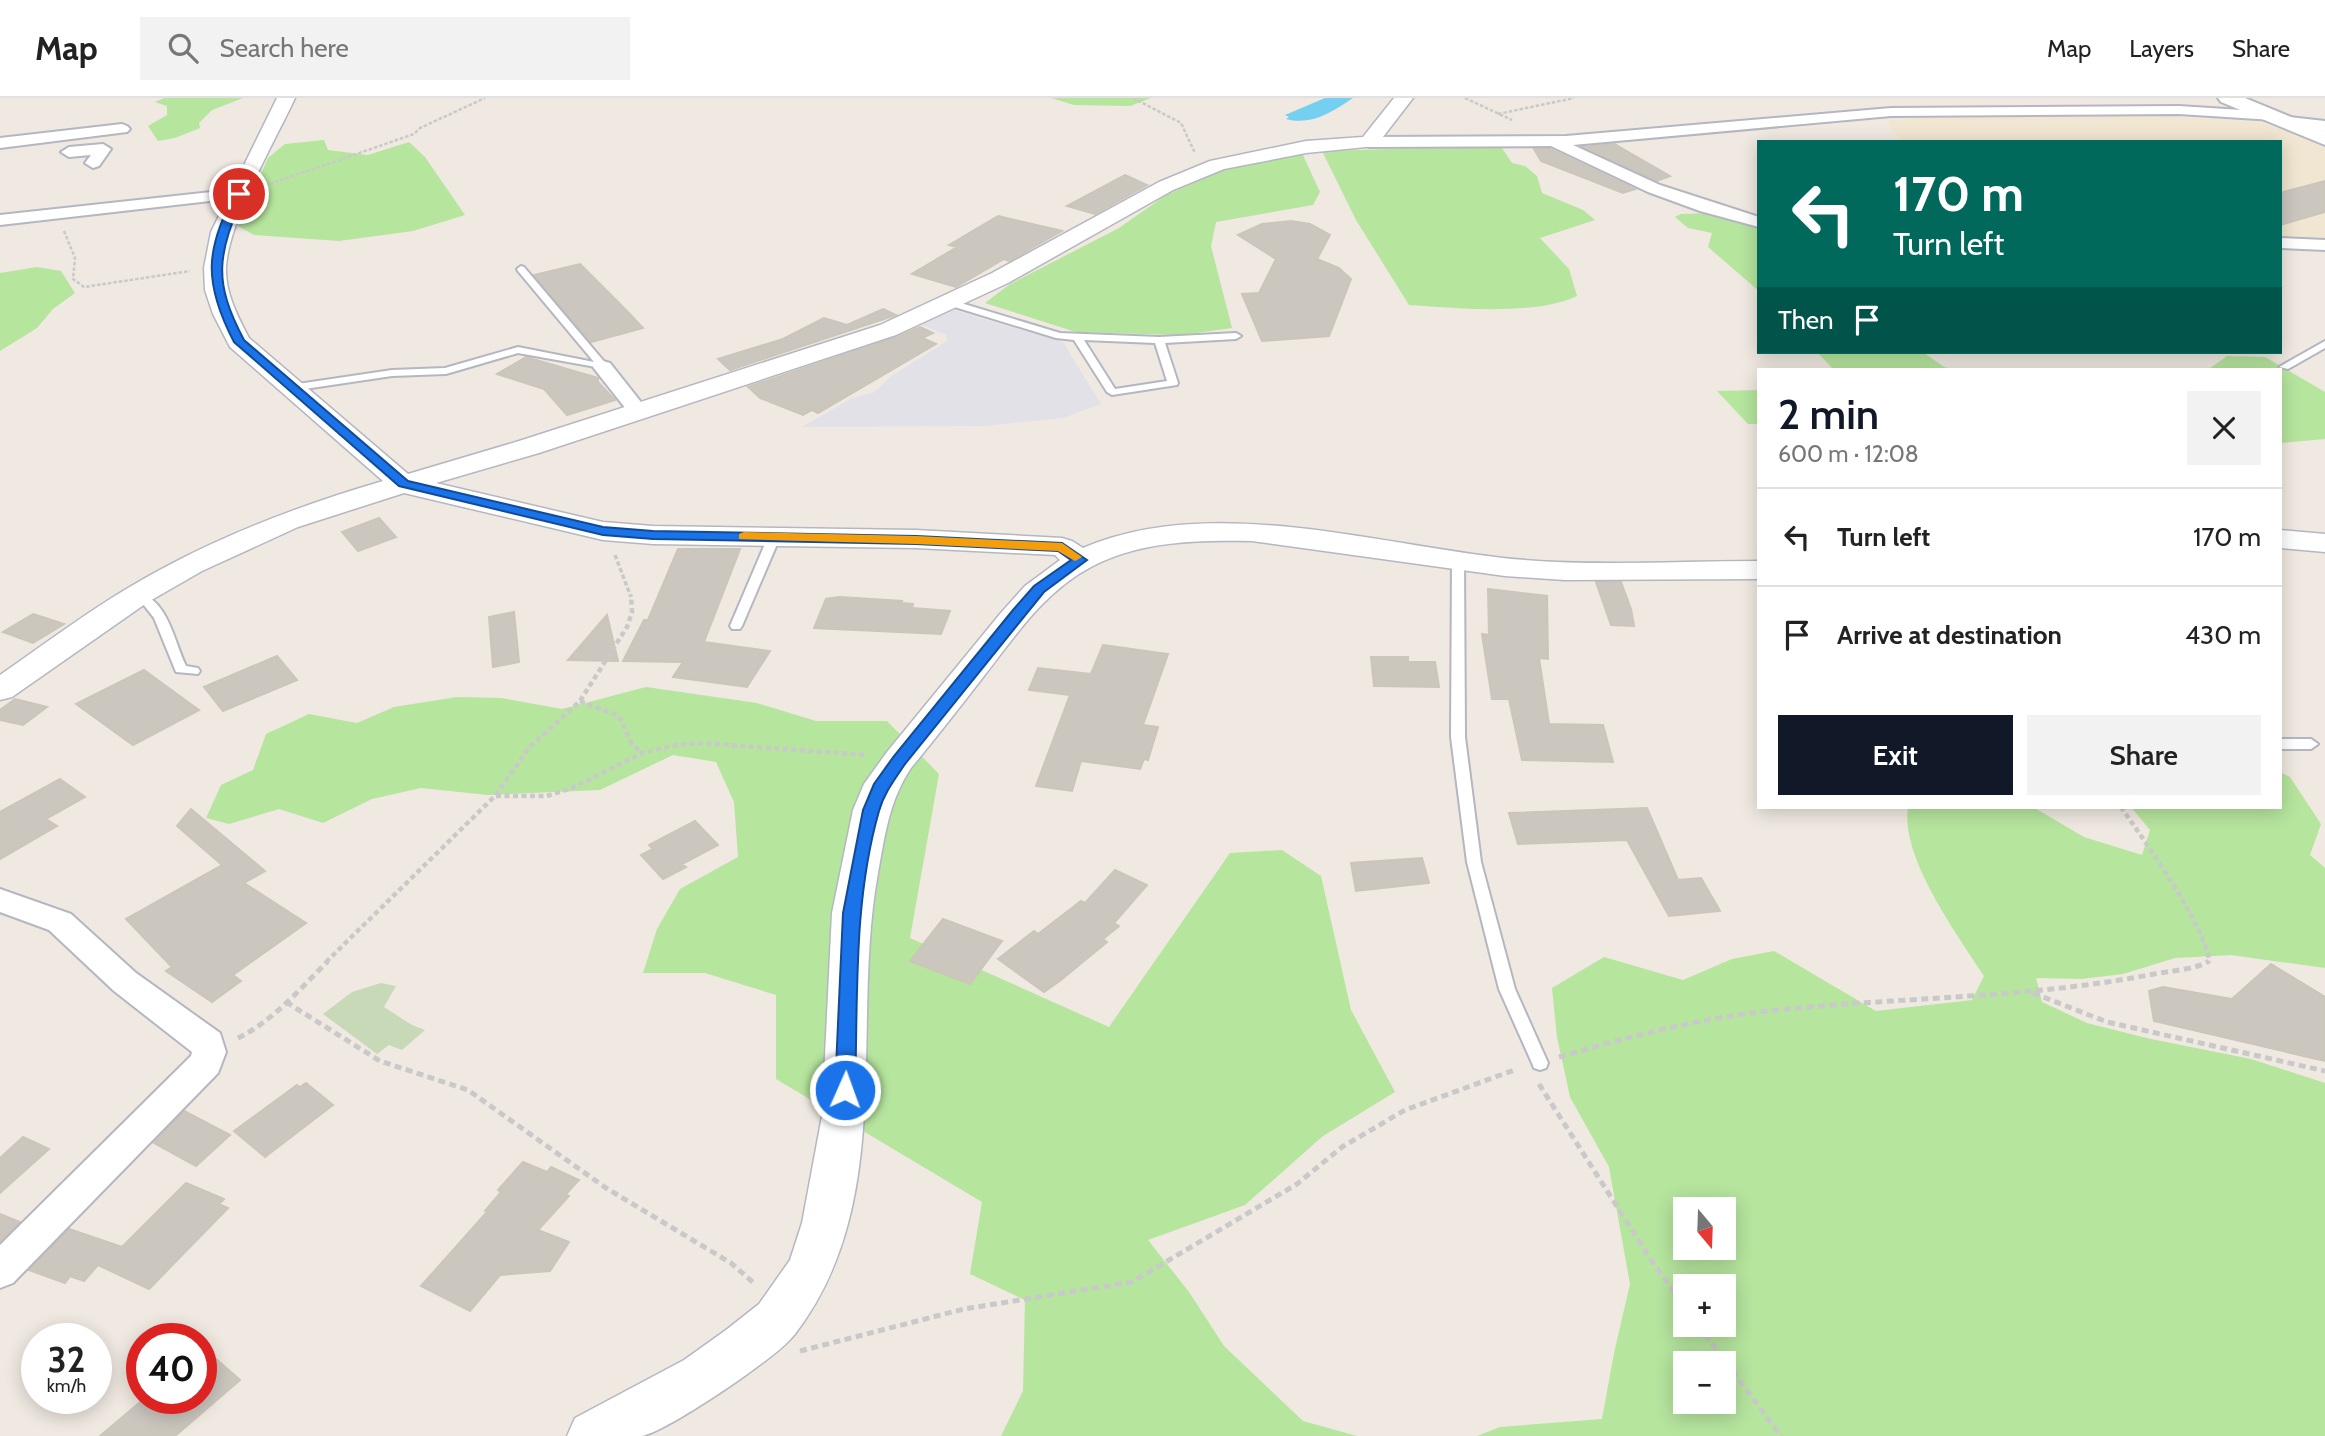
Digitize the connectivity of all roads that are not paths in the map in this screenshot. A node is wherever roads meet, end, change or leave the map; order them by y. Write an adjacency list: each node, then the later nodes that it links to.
1 (286, 98): 15 (street)
2 (1404, 98): 11 (street)
3 (2228, 98): 4 (main road)
4 (2281, 119): 5 (street); 6 (street); 9 (main road)
5 (2325, 126)
6 (1735, 127): 8 (street); 10 (street)
7 (121, 129): 12 (street)
8 (1751, 138)
9 (2325, 139)
10 (1554, 141): 11 (street); 17 (street)
11 (1369, 142): 21 (street)
12 (0, 143)
13 (0, 159): 14 (street)
14 (93, 163)
15 (239, 194): 16 (street); 28 (street)
16 (0, 220)
17 (1757, 221)
18 (2282, 243): 19 (street)
19 (2325, 245)
20 (521, 269): 26 (lane)
21 (951, 303): 23 (lane); 29 (street)
22 (1236, 336): 24 (lane)
23 (1078, 338): 24 (lane); 24 (lane)
24 (1159, 340)
25 (2325, 344): 27 (lane)
26 (603, 367): 28 (lane); 29 (street)
27 (2284, 367)
28 (291, 388): 30 (street)
29 (637, 410): 30 (street)
30 (403, 484): 31 (street); 37 (street)
31 (774, 537): 34 (street); 38 (lane)
32 (2282, 539): 33 (street)
33 (2325, 543)
34 (1080, 560): 35 (street); 46 (street)
35 (1458, 560): 36 (street); 44 (lane)
36 (1757, 570)
37 (137, 595): 39 (lane); 40 (street)
38 (736, 626)
39 (193, 671)
40 (0, 690)
41 (2282, 744): 42 (lane)
42 (2311, 744)
43 (0, 900): 45 (street)
44 (1534, 1064)
45 (0, 1271)
46 (593, 1436)

